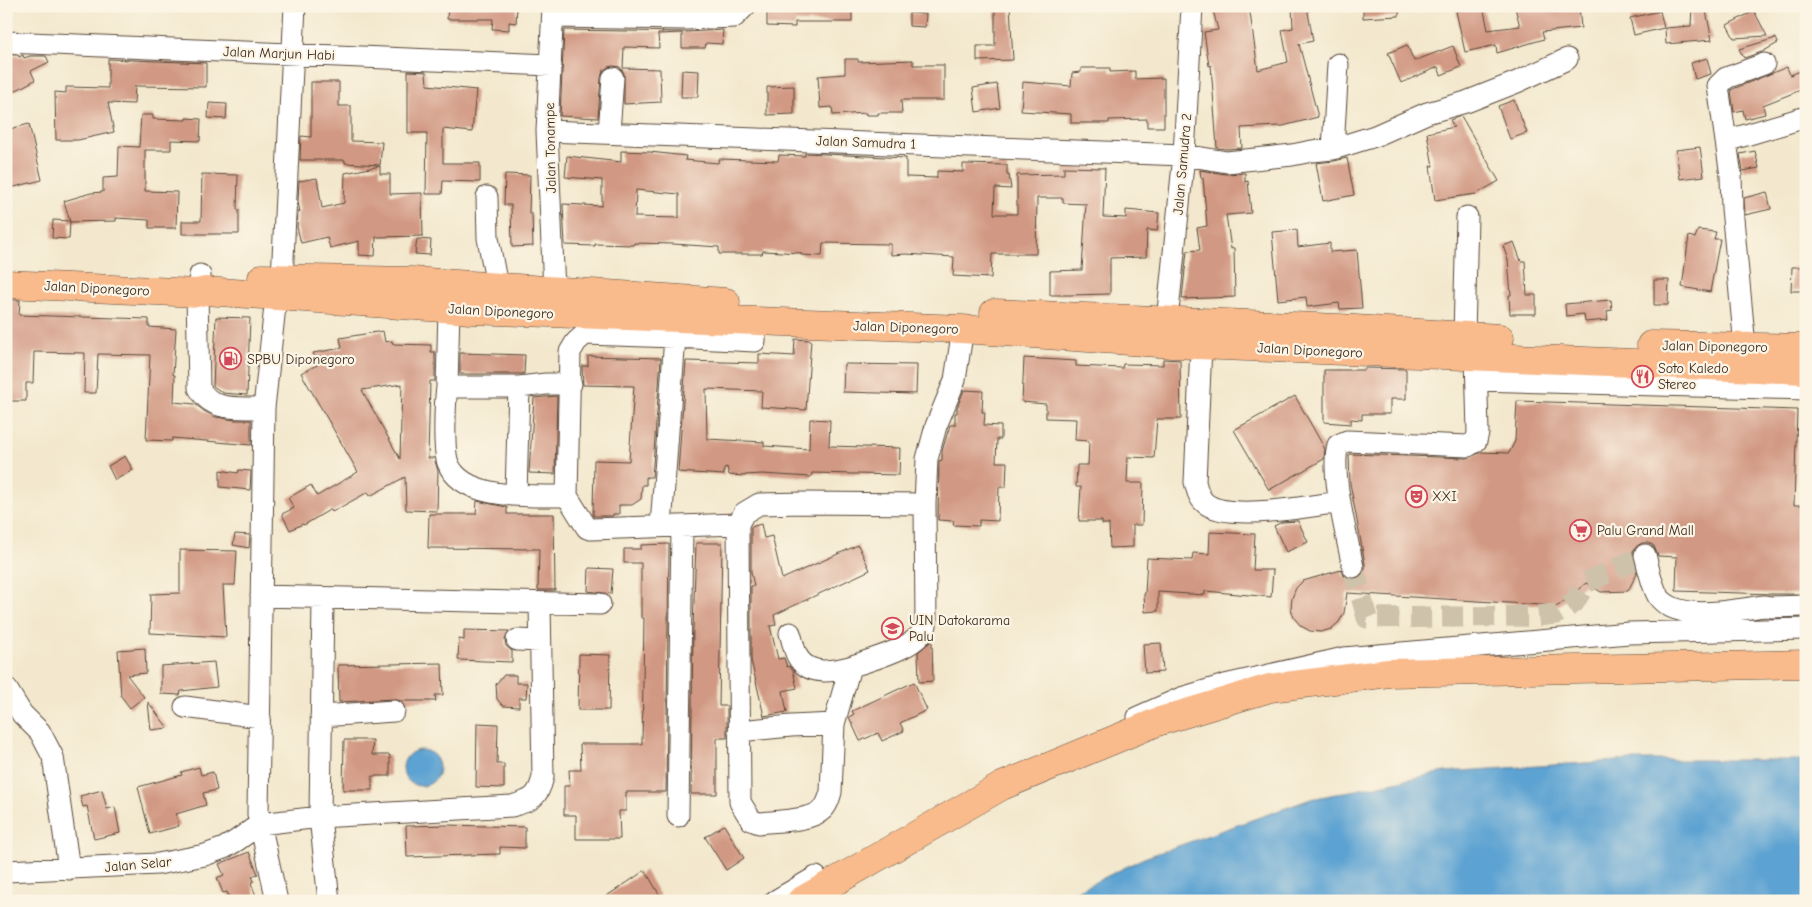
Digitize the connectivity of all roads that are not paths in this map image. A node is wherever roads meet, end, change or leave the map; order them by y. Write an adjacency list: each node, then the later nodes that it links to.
1 (295, 6): 6 (street)
2 (745, 6): 4 (street)
3 (1192, 6): 17 (street, Jalan Samudra 2)
4 (553, 12): 10 (street, Jalan Tonampe)
5 (6, 42): 6 (street, Jalan Marjun Habi)
6 (294, 54): 10 (street, Jalan Marjun Habi); 24 (street)
7 (1567, 60): 16 (street, Jalan Samudra 1)
8 (1338, 64): 16 (street)
9 (1764, 64): 15 (street)
10 (551, 65): 13 (street, Jalan Tonampe)
11 (613, 78): 14 (street)
12 (1806, 117): 15 (street)
13 (547, 131): 14 (street, Jalan Samudra 1); 25 (street, Jalan Tonampe)
14 (609, 132): 17 (street, Jalan Samudra 1)
15 (1726, 141): 32 (street)
16 (1333, 148): 17 (street, Jalan Samudra 1)
17 (1184, 155): 27 (street, Jalan Samudra 2)
18 (487, 197): 23 (street)
19 (1467, 217): 34 (street)
20 (6, 265): 22 (main road, Jalan Diponegoro)
21 (6, 284): 22 (main road, Jalan Diponegoro)
22 (198, 284): 24 (main road, Jalan Diponegoro); 40 (street)
23 (497, 286): 25 (main road, Jalan Diponegoro); 26 (main road, Jalan Diponegoro)
24 (279, 288): 26 (main road, Jalan Diponegoro); 40 (street)
25 (554, 291): 27 (main road, Jalan Diponegoro)
26 (463, 302): 28 (main road, Jalan Diponegoro); 37 (street)
27 (1167, 321): 34 (main road, Jalan Diponegoro)
28 (755, 322): 29 (main road, Jalan Diponegoro); 30 (street)
29 (962, 329): 31 (main road, Jalan Diponegoro); 44 (street)
30 (675, 337): 36 (street); 46 (street)
31 (1201, 346): 34 (main road, Jalan Diponegoro); 43 (street)
32 (1745, 347): 33 (main road, Jalan Diponegoro); 34 (main road, Jalan Diponegoro)
33 (1806, 348)
34 (1479, 362): 35 (main road, Jalan Diponegoro); 39 (street); 43 (street)
35 (1806, 370)
36 (571, 384): 38 (street); 42 (street)
37 (447, 387): 38 (street); 41 (street)
38 (519, 387): 41 (street)
39 (1806, 389)
40 (264, 408): 50 (street)
41 (516, 494): 42 (street)
42 (567, 496): 46 (street)
43 (1340, 502): 49 (street)
44 (925, 504): 45 (street); 60 (street)
45 (738, 524): 47 (street); 67 (street)
46 (661, 526): 47 (street)
47 (682, 526): 69 (street)
48 (1644, 555): 54 (street)
49 (1353, 567)
50 (261, 596): 51 (street); 65 (street)
51 (322, 598): 52 (street); 64 (street)
52 (540, 603): 53 (street); 58 (street)
53 (600, 604)
54 (1806, 606)
55 (1806, 629): 75 (street)
56 (790, 633): 60 (street)
57 (517, 640): 58 (street)
58 (540, 641): 68 (street)
59 (1806, 664): 76 (main road)
60 (850, 667): 66 (street)
61 (6, 688): 71 (street)
62 (185, 707): 65 (street)
63 (394, 711): 64 (street)
64 (321, 716): 68 (street)
65 (260, 717): 70 (street)
66 (834, 724): 67 (street); 67 (street)
67 (739, 731)
68 (320, 816): 70 (street); 74 (street)
69 (678, 816)
70 (260, 824): 71 (street, Jalan Selar); 73 (street)
71 (69, 868): 72 (street, Jalan Selar)
72 (6, 871)
73 (277, 901)
74 (329, 901)
75 (775, 901)
76 (801, 901)

